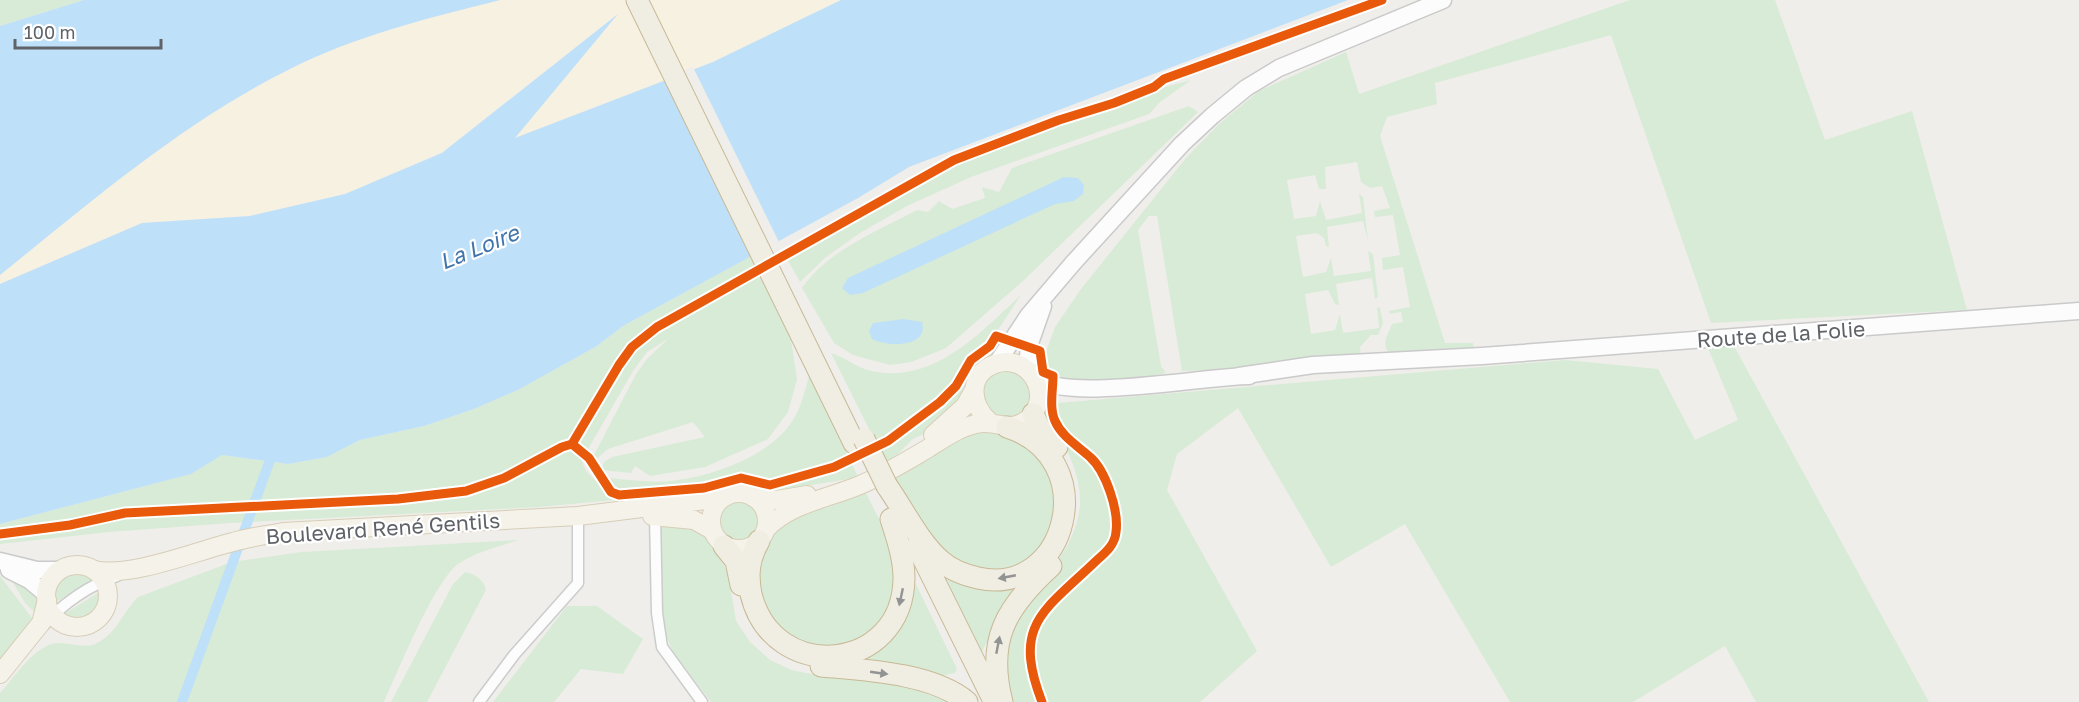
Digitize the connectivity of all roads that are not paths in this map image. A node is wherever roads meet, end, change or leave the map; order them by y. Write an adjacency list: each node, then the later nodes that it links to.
1 (637, 0): 4 (highway)
2 (649, 0): 4 (highway)
3 (1443, 0): 5 (street)
4 (781, 279): 13 (highway, bridge)
5 (1049, 292): 7 (street); 8 (street)
6 (2079, 311): 9 (street, Route de la Folie)
7 (997, 363): 8 (main road); 10 (main road)
8 (1030, 372): 9 (street, Route de la Folie); 11 (main road)
9 (1083, 389): 11 (street, Route de la Folie)
10 (974, 390): 12 (main road); 14 (main road)
11 (1035, 409): 12 (main road); 34 (highway, one-way to 11)
12 (998, 424): 13 (highway, one-way to 13); 19 (main road)
13 (882, 489): 18 (highway); 33 (highway)
14 (753, 497): 15 (main road); 19 (main road)
15 (722, 498): 16 (main road, Boulevard René Gentils); 20 (main road)
16 (578, 516): 17 (main road, Boulevard René Gentils); 21 (main road, Boulevard René Gentils); 29 (street)
17 (655, 516): 20 (main road, Boulevard René Gentils); 30 (street)
18 (891, 519): 19 (highway, one-way to 19); 32 (highway)
19 (762, 535): 20 (main road)
20 (718, 538): 31 (highway, one-way to 31)
21 (190, 554): 25 (main road, Boulevard René Gentils); 25 (main road, Boulevard René Gentils)
22 (0, 561): 24 (street)
23 (0, 566): 26 (street)
24 (61, 570): 25 (main road); 26 (main road)
25 (102, 582): 26 (street); 27 (main road)
26 (49, 603): 27 (main road); 28 (main road)
27 (71, 627): 28 (main road)
28 (3, 670)
29 (479, 702)
30 (702, 702)
31 (967, 702)
32 (980, 702)
33 (995, 702)
34 (1002, 702)

